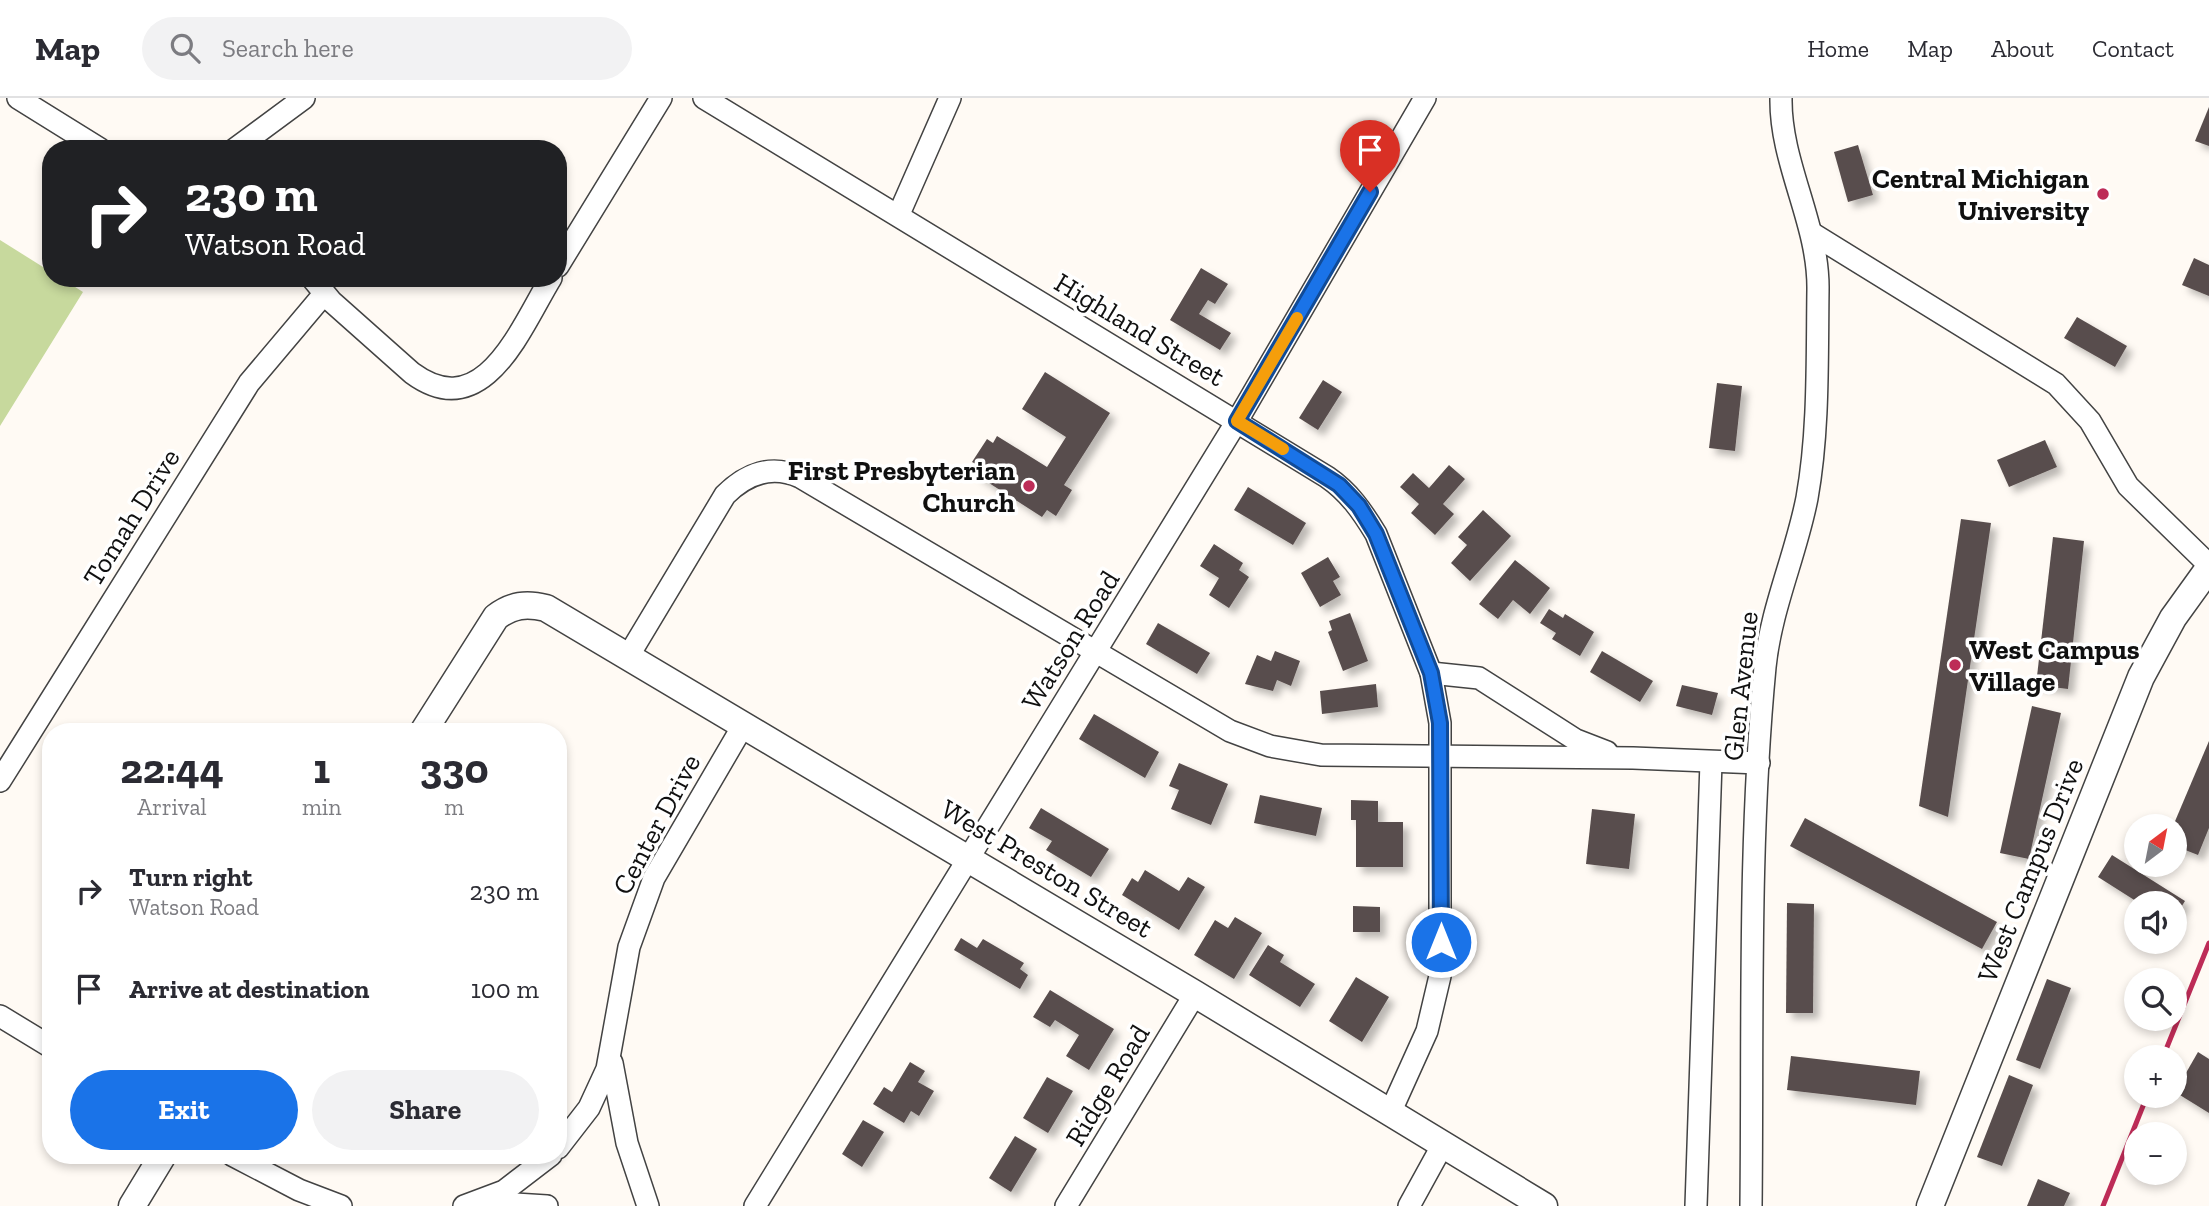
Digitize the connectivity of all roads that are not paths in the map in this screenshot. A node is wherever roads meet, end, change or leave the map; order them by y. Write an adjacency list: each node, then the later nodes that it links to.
1 (18, 98): 8 (street)
2 (304, 98): 9 (street)
3 (661, 98): 12 (street)
4 (704, 98): 10 (street, Highland Street)
5 (950, 98): 10 (street)
6 (1425, 98): 16 (street, Watson Road)
7 (1781, 98): 11 (street, Glen Avenue)
8 (86, 140)
9 (247, 140)
10 (899, 214): 16 (street, Highland Street)
11 (1813, 234): 17 (street); 26 (street, Glen Avenue)
12 (567, 251)
13 (317, 287): 27 (street, Tomah Drive)
14 (319, 287): 15 (street)
15 (545, 287)
16 (1237, 421): 18 (street, Watson Road); 20 (street, Highland Street)
17 (2209, 567): 50 (street, West Campus Drive)
18 (1096, 652): 19 (street); 23 (street); 28 (street, Watson Road)
19 (629, 655): 21 (street, West Preston Street); 22 (street, West Preston Street)
20 (1431, 673): 23 (street, Highland Street); 24 (street)
21 (429, 723)
22 (744, 724): 28 (street, West Preston Street); 32 (street, Center Drive)
23 (1440, 758): 24 (street); 33 (street, Highland Street)
24 (1633, 758): 25 (street)
25 (1711, 762): 26 (street); 48 (street, Glen Avenue)
26 (1759, 764): 49 (street, Glen Avenue)
27 (0, 781)
28 (968, 858): 29 (street, West Preston Street); 44 (street, Watson Road)
29 (1195, 994): 33 (street, West Preston Street); 45 (street, Ridge Road)
30 (0, 1016): 31 (street)
31 (42, 1042)
32 (611, 1054): 34 (street, Center Drive); 43 (street)
33 (1390, 1113): 35 (street, West Preston Street)
34 (567, 1136)
35 (1442, 1146): 46 (street); 47 (street, West Preston Street)
36 (158, 1164): 40 (street)
37 (249, 1164): 41 (street)
38 (539, 1164): 39 (street)
39 (471, 1204): 42 (street)
40 (132, 1206)
41 (341, 1206)
42 (547, 1206)
43 (648, 1206)
44 (755, 1206)
45 (1066, 1206)
46 (1409, 1206)
47 (1544, 1206)
48 (1696, 1206)
49 (1751, 1206)
50 (1930, 1206)

